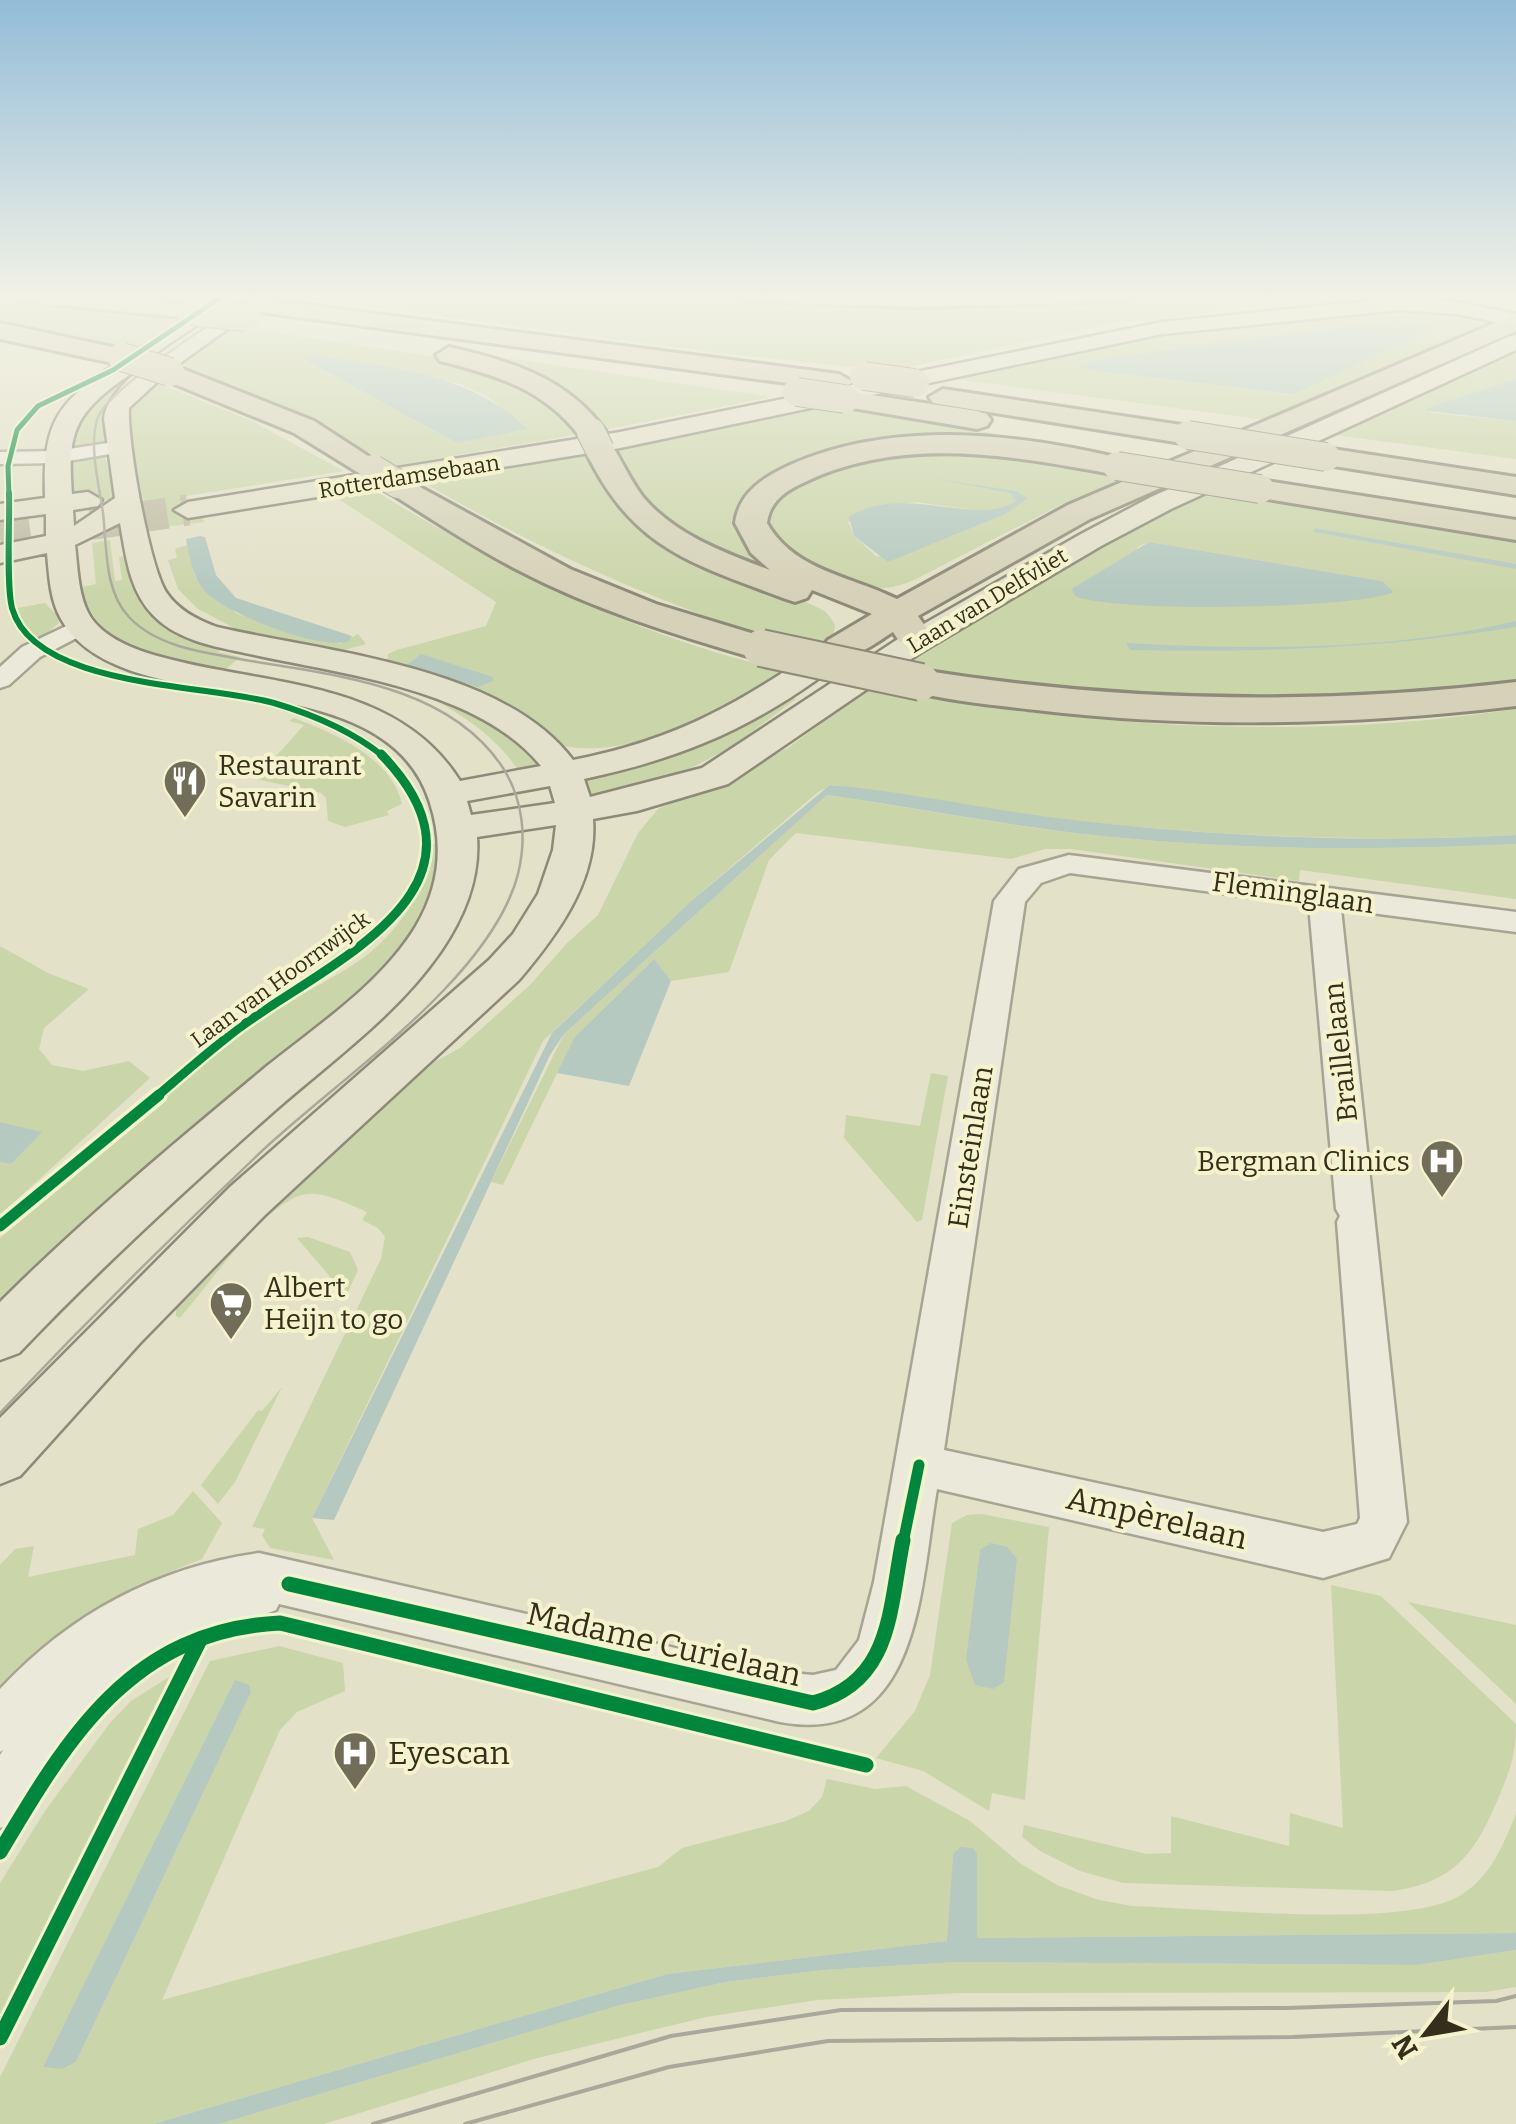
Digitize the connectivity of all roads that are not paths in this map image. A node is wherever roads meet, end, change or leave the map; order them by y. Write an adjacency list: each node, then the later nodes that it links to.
1 (87, 394): 12 (main road)
2 (129, 394): 11 (main road)
3 (224, 394): 31 (highway, bridge)
4 (553, 394): 29 (highway)
5 (801, 394): 6 (main road, Rotterdamsebaan)
6 (842, 394)
7 (906, 394): 17 (highway)
8 (931, 394): 13 (highway, bridge)
9 (1347, 394): 27 (highway, Laan van Delfvliet)
10 (1401, 394): 27 (main road, Laan van Delfvliet)
11 (121, 447): 12 (street); 20 (main road)
12 (56, 452): 14 (street); 19 (main road)
13 (1338, 452): 15 (highway); 16 (highway); 18 (highway)
14 (0, 454)
15 (1516, 463)
16 (1516, 471)
17 (1372, 484): 21 (highway); 23 (highway)
18 (1516, 486)
19 (60, 503): 20 (main road); 22 (main road); 25 (main road)
20 (128, 506): 25 (main road); 32 (main road)
21 (1516, 506)
22 (0, 512)
23 (1516, 516)
24 (1516, 530): 27 (highway, bridge)
25 (64, 550): 26 (main road); 28 (main road)
26 (5, 553)
27 (905, 629): 29 (highway, Laan van Delfvliet); 33 (main road, Laan van Delfvliet)
28 (90, 634): 30 (street); 35 (main road)
29 (841, 648): 32 (main road, Laan van Delfvliet)
30 (5, 676)
31 (1516, 694)
32 (563, 771): 34 (main road); 35 (main road, Laan van Delfvliet)
33 (644, 798): 34 (main road, Laan van Delfvliet); 37 (main road)
34 (577, 810): 35 (main road, Laan van Delfvliet); 37 (main road)
35 (452, 812): 40 (main road)
36 (1069, 864): 38 (street, Fleminglaan); 42 (street, Einsteinlaan)
37 (563, 881): 41 (main road)
38 (1324, 896): 39 (street, Fleminglaan); 43 (street, Braillelaan)
39 (1516, 922)
40 (0, 1337)
41 (0, 1458)
42 (919, 1464): 43 (street, Ampèrelaan); 44 (street, Madame Curielaan)
43 (1384, 1522)
44 (289, 1584): 45 (street, Madame Curielaan); 46 (street)
45 (0, 1726)
46 (0, 1801)

